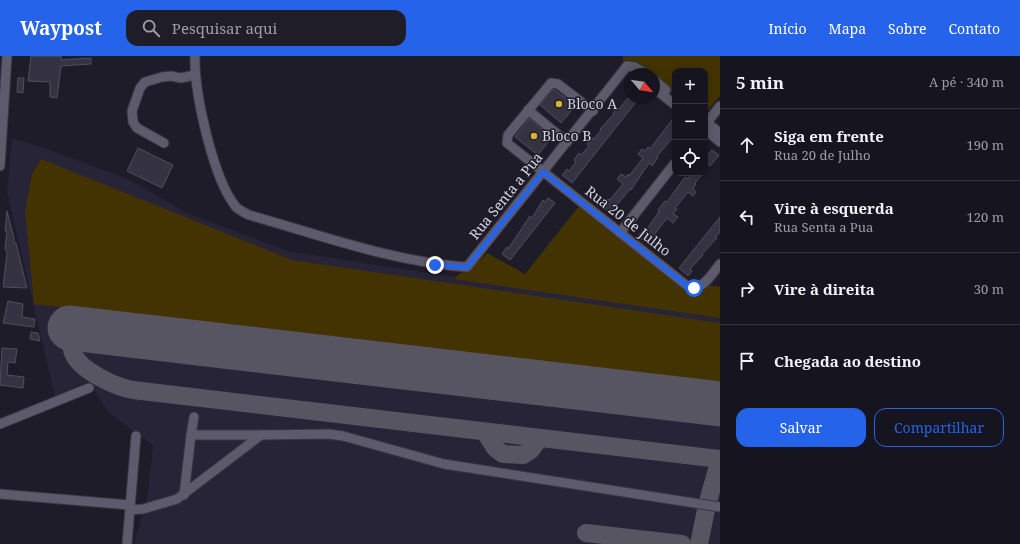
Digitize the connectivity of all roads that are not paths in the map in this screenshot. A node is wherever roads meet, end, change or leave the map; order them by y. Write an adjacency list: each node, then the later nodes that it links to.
1 (7, 56): 21 (street)
2 (195, 56): 6 (street)
3 (627, 66): 4 (street); 5 (street); 13 (street, Rua Senta a Pua)
4 (630, 68)
5 (637, 68)
6 (195, 75): 20 (street); 23 (street, Rua Senta a Pua)
7 (660, 85): 9 (street)
8 (660, 93): 10 (street)
9 (672, 95)
10 (674, 104)
11 (720, 106): 14 (street)
12 (528, 110): 13 (street); 18 (street); 23 (street, Rua 20 de Julho)
13 (593, 111): 18 (street, Rua Senta a Pua)
14 (708, 121)
15 (708, 127): 17 (street)
16 (708, 128): 19 (street)
17 (720, 133)
18 (568, 142): 23 (street, Rua Senta a Pua)
19 (720, 142)
20 (164, 143)
21 (0, 166)
22 (672, 167): 24 (street)
23 (543, 172): 24 (street, Rua 20 de Julho)
24 (620, 233): 25 (street, Rua 20 de Julho)
25 (720, 264)
26 (89, 388): 28 (street)
27 (194, 416): 29 (street)
28 (0, 424)
29 (191, 435): 30 (street); 33 (street)
30 (261, 435): 33 (street); 34 (street)
31 (136, 436): 35 (street)
32 (0, 494): 35 (street)
33 (184, 495): 35 (street)
34 (720, 507)
35 (130, 508): 36 (street)
36 (127, 544)

